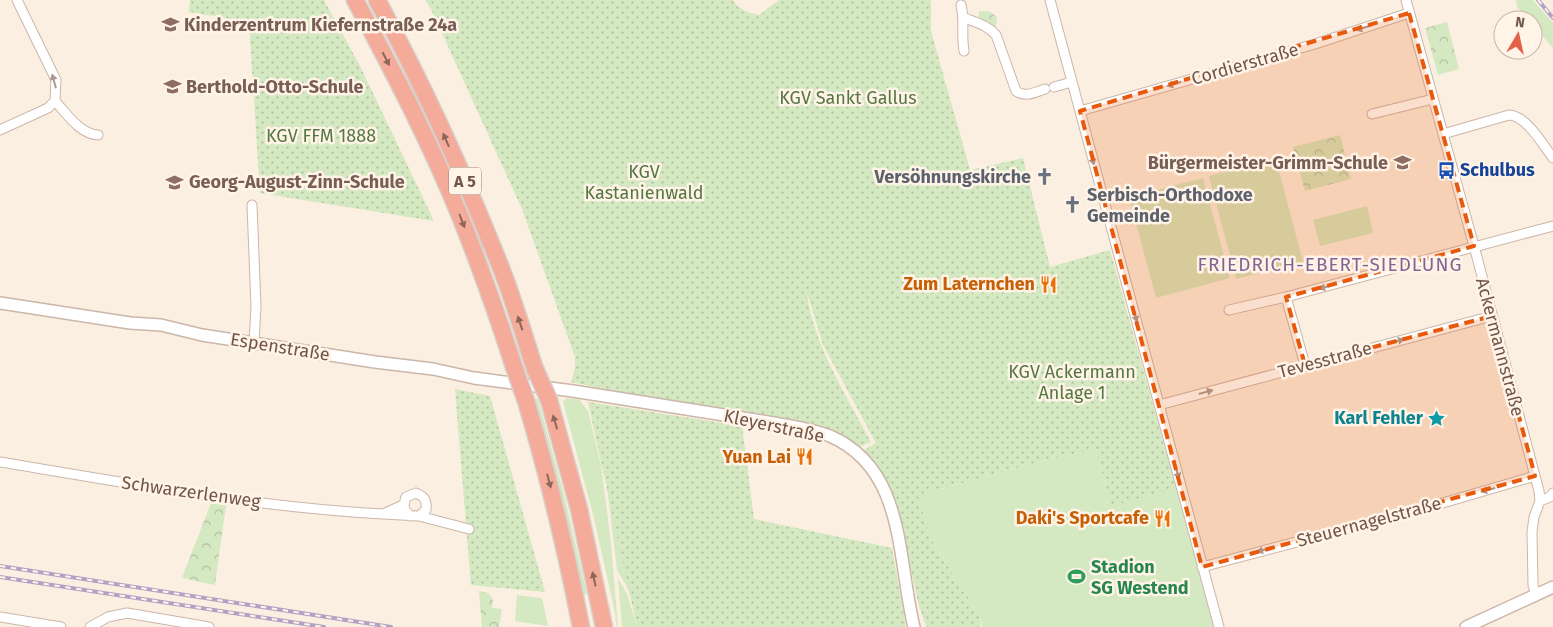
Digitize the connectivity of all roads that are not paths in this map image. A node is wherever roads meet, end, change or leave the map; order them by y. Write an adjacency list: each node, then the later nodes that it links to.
1 (17, 0): 13 (street, one-way to 1)
2 (355, 0): 48 (highway, A 5, one-way to 48, bridge)
3 (376, 0): 49 (highway, A 5, one-way to 3, bridge)
4 (1050, 0): 11 (street)
5 (1406, 0): 8 (street, Ackermannstraße)
6 (1414, 0): 8 (street)
7 (962, 5): 9 (street)
8 (1409, 13): 12 (street, Ackermannstraße); 14 (street, Cordierstraße, one-way to 14)
9 (964, 18): 10 (street); 11 (street)
10 (964, 51)
11 (1072, 82): 14 (street)
12 (1433, 99): 15 (street); 18 (street, Ackermannstraße)
13 (55, 101): 16 (street); 17 (street)
14 (1080, 111): 30 (street, one-way to 30)
15 (1372, 114)
16 (0, 130)
17 (98, 134)
18 (1443, 134): 19 (street); 22 (street, Ackermannstraße)
19 (1553, 158)
20 (252, 205): 27 (street)
21 (1553, 226): 22 (street)
22 (1474, 246): 23 (street, one-way to 23); 26 (street, Ackermannstraße)
23 (1286, 298): 25 (street); 28 (street)
24 (0, 303): 27 (street, Espenstraße)
25 (1229, 310)
26 (1492, 316): 28 (street, Tevesstraße, one-way to 26); 32 (street, Ackermannstraße)
27 (254, 343): 29 (street, Espenstraße)
28 (1305, 365): 30 (street, Tevesstraße, one-way to 28)
29 (561, 389): 50 (street, Kleyerstraße)
30 (1159, 406): 39 (street, one-way to 39)
31 (0, 462): 36 (street, Schwarzerlenweg)
32 (1535, 476): 34 (street, Ackermannstraße); 39 (street, Steuernagelstraße, one-way to 39)
33 (1553, 493): 34 (street)
34 (1540, 501): 41 (street, Ackermannstraße)
35 (403, 505): 36 (street, Schwarzerlenweg); 37 (street); 37 (street, Schwarzerlenweg)
36 (383, 514): 37 (street, Schwarzerlenweg)
37 (415, 516): 38 (street, Schwarzerlenweg)
38 (469, 529)
39 (1202, 567): 51 (street)
40 (1553, 587): 41 (street)
41 (1536, 596): 52 (street)
42 (0, 617): 43 (street)
43 (25, 624): 45 (street)
44 (168, 624): 46 (street); 47 (street)
45 (61, 627)
46 (90, 627)
47 (209, 627)
48 (581, 627)
49 (604, 627)
50 (914, 627)
51 (1219, 627)
52 (1466, 627)

